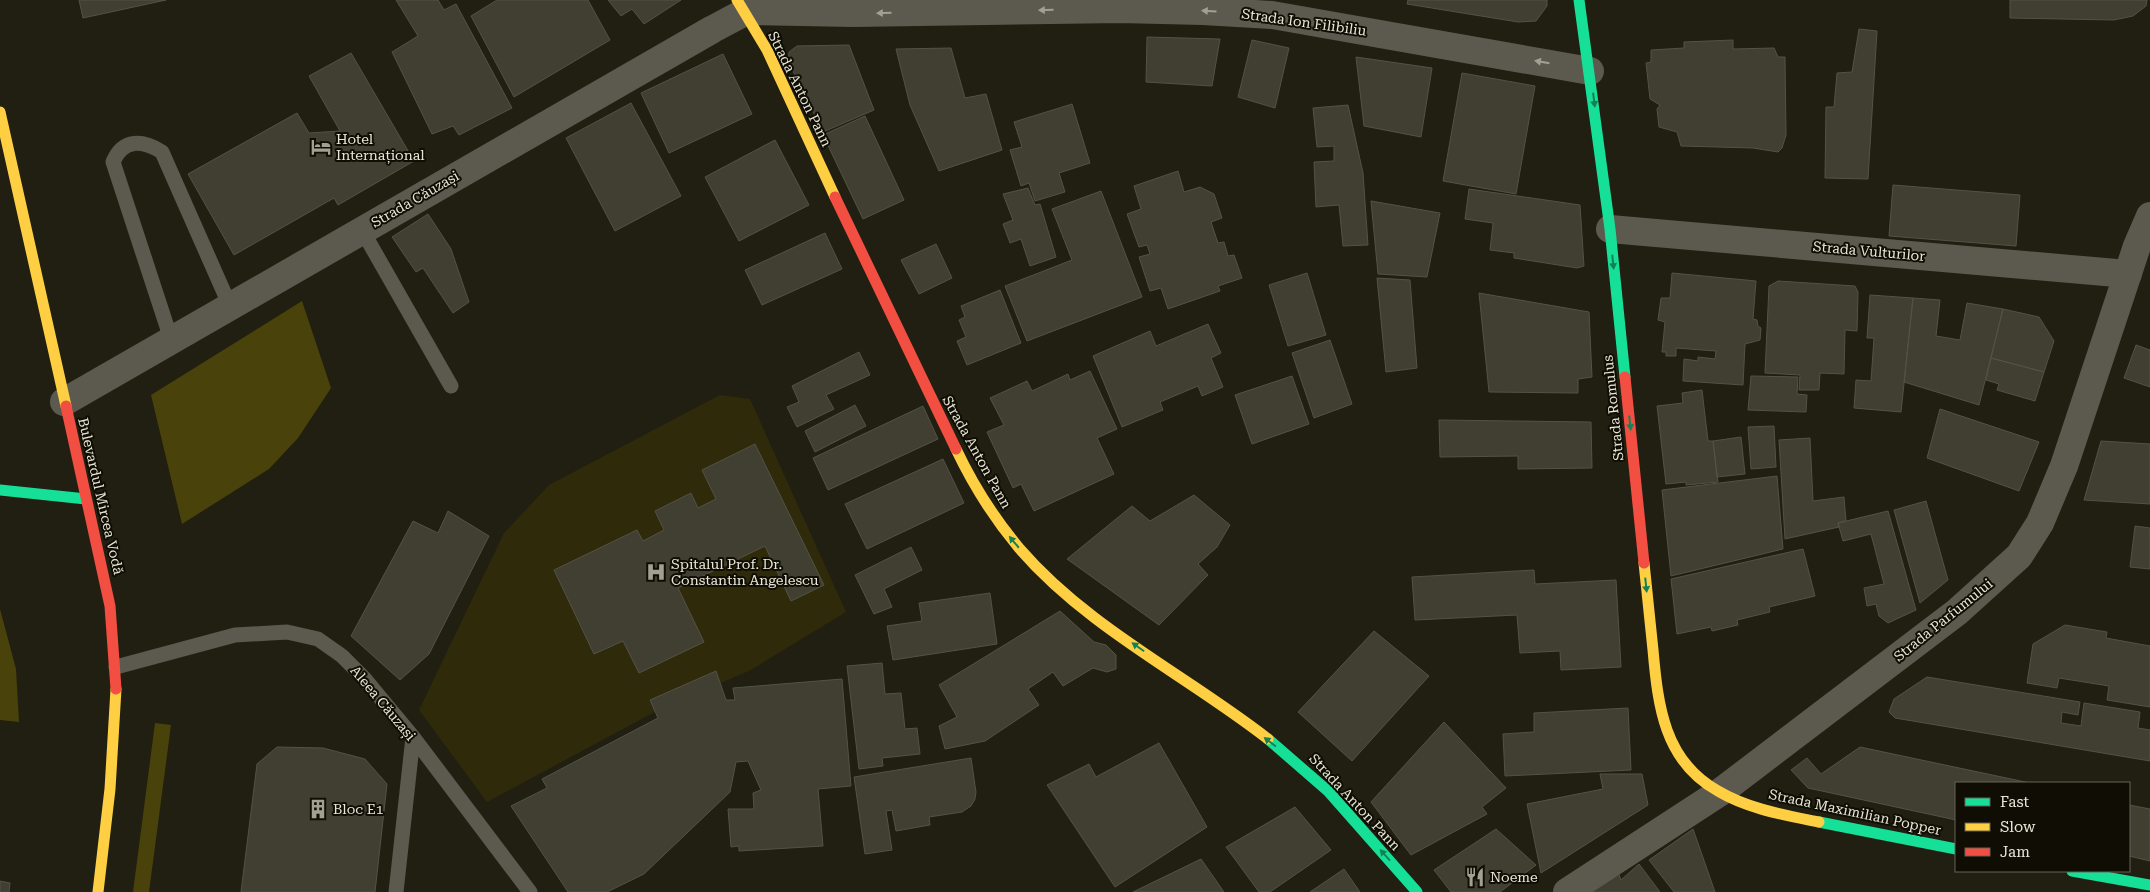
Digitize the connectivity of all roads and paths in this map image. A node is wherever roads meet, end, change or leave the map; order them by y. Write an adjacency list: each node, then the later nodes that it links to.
1 (1579, 0): 3 (street, Strada Romulus)
2 (750, 4): 3 (street, Strada Ion Filibiliu, one-way to 2); 7 (street, Strada Căuzași); 24 (street, Strada Anton Pann, one-way to 2)
3 (1590, 71): 6 (street, Strada Romulus, one-way to 6)
4 (0, 112): 12 (street, Bulevardul Mircea Vodă)
5 (2150, 216): 8 (street, Strada Parfumului)
6 (1610, 229): 8 (street, Strada Vulturilor); 17 (street, Strada Romulus, one-way to 17)
7 (362, 230): 9 (street, Strada Căuzași); 11 (lane)
8 (2128, 274): 17 (street, Strada Parfumului)
9 (230, 306): 10 (street, Strada Căuzași); 10 (lane)
10 (171, 339): 12 (street, Strada Căuzași)
11 (451, 386)
12 (64, 402): 14 (street, Bulevardul Mircea Vodă)
13 (0, 490): 14 (street)
14 (86, 498): 15 (street, Bulevardul Mircea Vodă)
15 (116, 667): 16 (lane, Aleea Căuzași); 21 (street, Bulevardul Mircea Vodă)
16 (413, 738): 22 (lane); 23 (lane, Aleea Căuzași)
17 (1719, 792): 18 (street, Strada Maximilian Popper); 25 (street, Strada Parfumului)
18 (1955, 849)
19 (2078, 872): 20 (street)
20 (2150, 885)
21 (98, 892)
22 (396, 892)
23 (530, 892)
24 (1417, 892)
25 (1567, 892)

